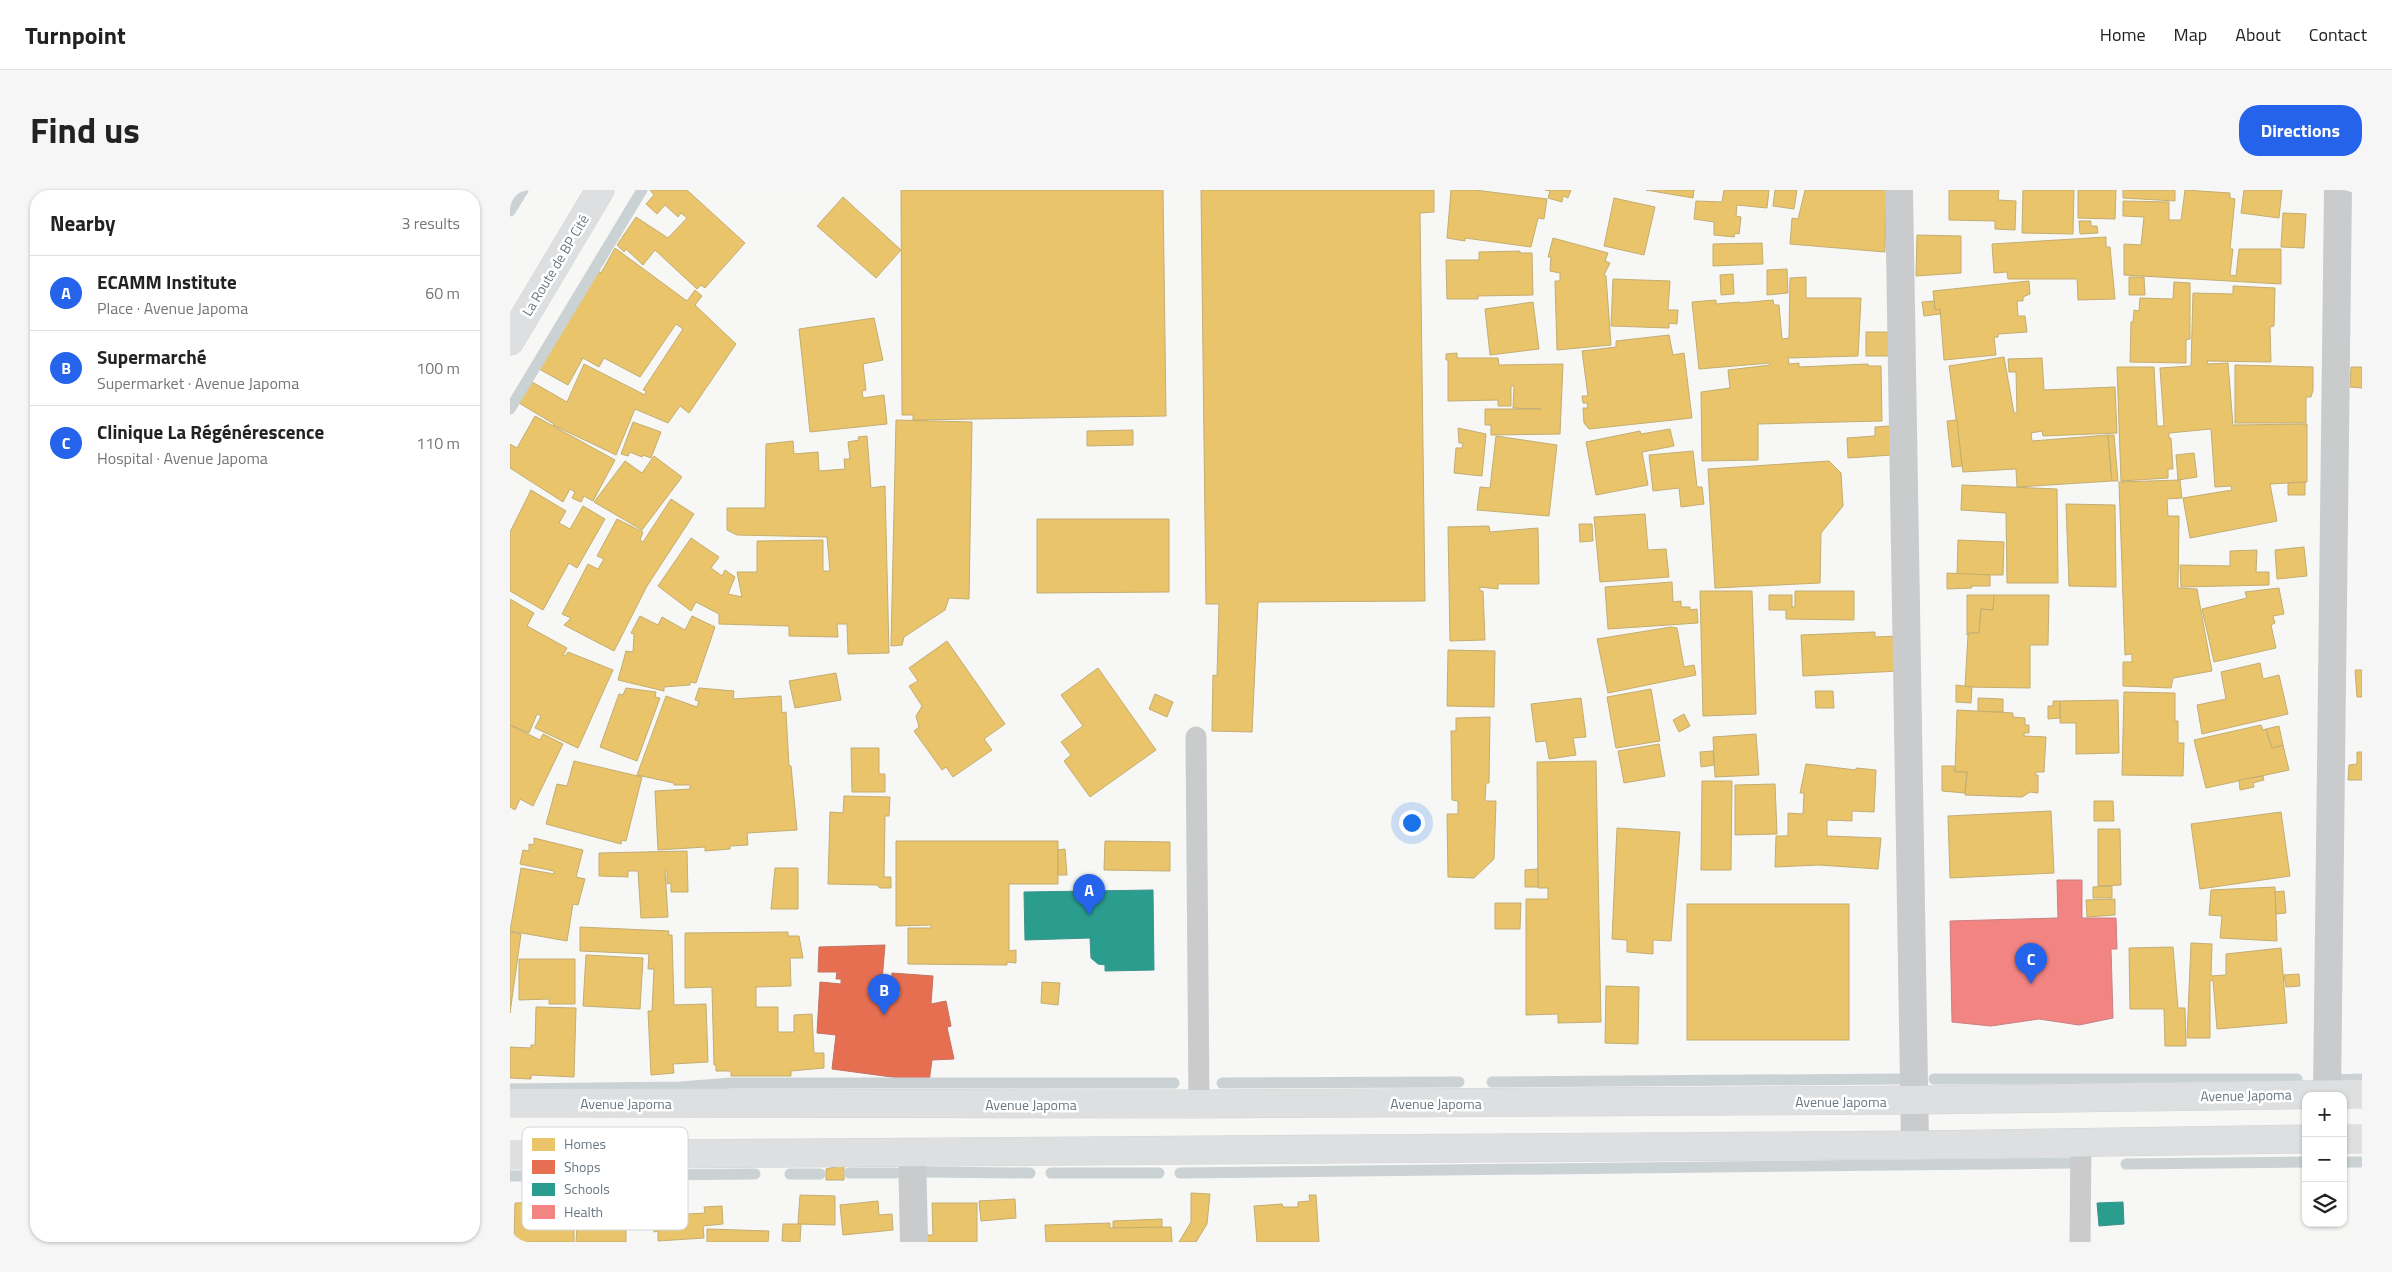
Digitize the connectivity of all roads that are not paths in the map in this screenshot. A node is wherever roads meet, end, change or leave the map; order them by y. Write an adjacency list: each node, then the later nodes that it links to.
1 (600, 190): 4 (main road, La Route de BP Cité)
2 (1899, 190): 10 (street)
3 (2338, 190): 6 (street)
4 (510, 341)
5 (1196, 737): 12 (lane)
6 (2327, 1092)
7 (2302, 1094): 10 (main road, Avenue Japoma)
8 (2347, 1094): 9 (main road, Avenue Japoma)
9 (2362, 1094)
10 (1915, 1100): 12 (main road, Avenue Japoma); 17 (street)
11 (510, 1103): 12 (main road, Avenue Japoma)
12 (1199, 1104)
13 (2347, 1139): 14 (main road)
14 (2362, 1139)
15 (2302, 1140): 16 (main road)
16 (2082, 1142): 17 (main road); 21 (lane)
17 (1915, 1145): 18 (main road)
18 (912, 1152): 19 (main road); 20 (street)
19 (688, 1154)
20 (914, 1242)
21 (2080, 1242)

